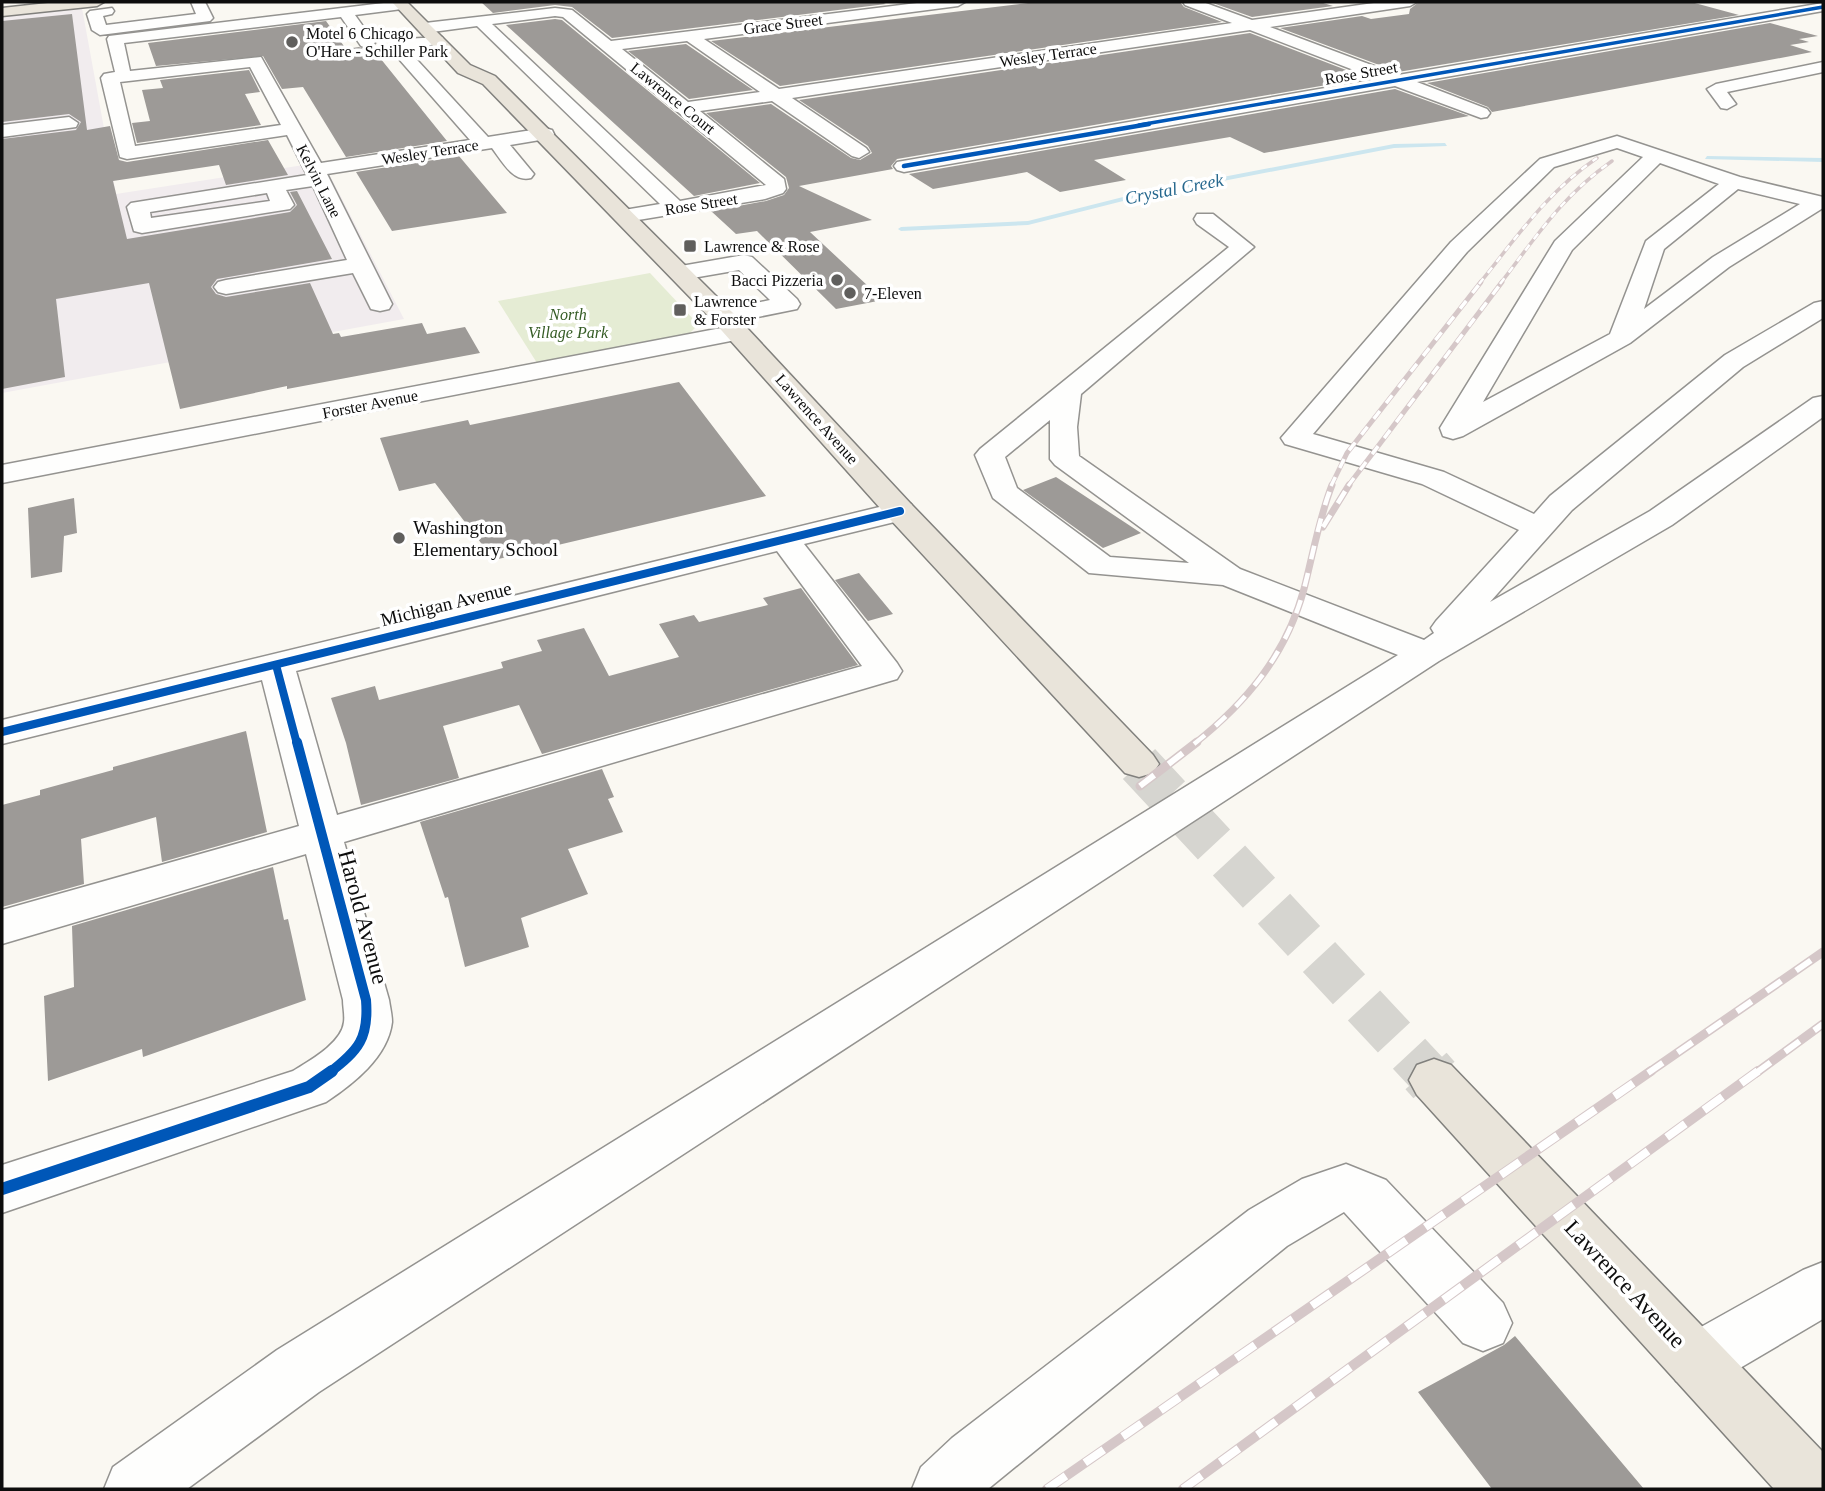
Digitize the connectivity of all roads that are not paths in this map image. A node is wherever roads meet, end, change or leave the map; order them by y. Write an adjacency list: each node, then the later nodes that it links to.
1 (42, 2): 7 (main road)
2 (193, 2): 14 (street)
3 (958, 2): 19 (street, Grace Street)
4 (1190, 2): 16 (street)
5 (1410, 2): 16 (street, Wesley Terrace)
6 (401, 3): 12 (street); 17 (main road, Lawrence Avenue)
7 (2, 6)
8 (107, 6): 11 (main road); 14 (street)
9 (1823, 7): 25 (street, Rose Street)
10 (433, 10): 15 (main road, Lawrence Avenue)
11 (2, 12)
12 (345, 12): 14 (street); 17 (street)
13 (480, 21): 15 (street); 20 (street, Lawrence Court); 45 (street)
14 (207, 23): 18 (street)
15 (449, 25): 17 (street); 24 (main road, Lawrence Avenue)
16 (1251, 25): 25 (street); 26 (street, Wesley Terrace)
17 (427, 30): 24 (main road, Lawrence Avenue); 34 (street)
18 (160, 33): 21 (street); 22 (street)
19 (690, 36): 20 (street, Grace Street); 26 (street)
20 (608, 46): 28 (street, Lawrence Court)
21 (167, 51)
22 (125, 61)
23 (1823, 67): 27 (street)
24 (489, 80): 32 (main road, Lawrence Avenue)
25 (1397, 81): 29 (street); 38 (street, Rose Street)
26 (778, 95): 28 (street, Wesley Terrace); 35 (street)
27 (1727, 104)
28 (685, 108): 44 (street, Lawrence Court)
29 (1480, 113)
30 (69, 122): 31 (street)
31 (2, 131)
32 (545, 134): 34 (street, Wesley Terrace); 46 (main road, Lawrence Avenue)
33 (297, 136): 33 (street, Kelvin Lane); 36 (street); 39 (street, Kelvin Lane)
34 (490, 143): 39 (street, Wesley Terrace); 41 (street)
35 (859, 152)
36 (241, 153)
37 (1655, 156): 42 (street); 57 (street); 59 (street)
38 (904, 166)
39 (316, 172): 40 (street); 43 (street); 48 (street, Kelvin Lane)
40 (144, 173)
41 (524, 174)
42 (1734, 182): 54 (street); 54 (street)
43 (274, 186): 43 (street)
44 (776, 189): 45 (street, Rose Street)
45 (676, 208): 46 (street, Rose Street)
46 (626, 216): 49 (main road, Lawrence Avenue)
47 (1205, 219): 55 (street)
48 (361, 265): 50 (street); 51 (street, Kelvin Lane)
49 (681, 273): 53 (main road, Lawrence Avenue); 53 (street, Forster Avenue)
50 (226, 287)
51 (380, 303)
52 (1823, 308): 61 (street)
53 (730, 325): 58 (street, Forster Avenue); 60 (main road, Lawrence Avenue)
54 (1621, 338): 57 (street)
55 (1068, 389): 63 (street); 63 (street)
56 (1823, 404): 64 (street)
57 (1453, 430): 59 (street)
58 (2, 474)
59 (1433, 478): 61 (street)
60 (900, 511): 62 (street, Michigan Avenue); 67 (main road, Lawrence Avenue)
61 (1539, 528): 64 (street)
62 (784, 539): 65 (street, Michigan Avenue); 68 (street)
63 (1228, 576): 64 (street)
64 (1426, 653): 75 (street)
65 (276, 665): 66 (street, Michigan Avenue); 68 (street, Harold Avenue)
66 (2, 732)
67 (1139, 764)
68 (321, 834): 69 (street); 71 (street, Harold Avenue)
69 (2, 927)
70 (1434, 1080): 74 (main road, Lawrence Avenue)
71 (2, 1189)
72 (1823, 1289): 74 (street)
73 (1483, 1323): 76 (street)
74 (1697, 1361): 77 (main road, Lawrence Avenue)
75 (135, 1489)
76 (943, 1489)
77 (1816, 1489)

